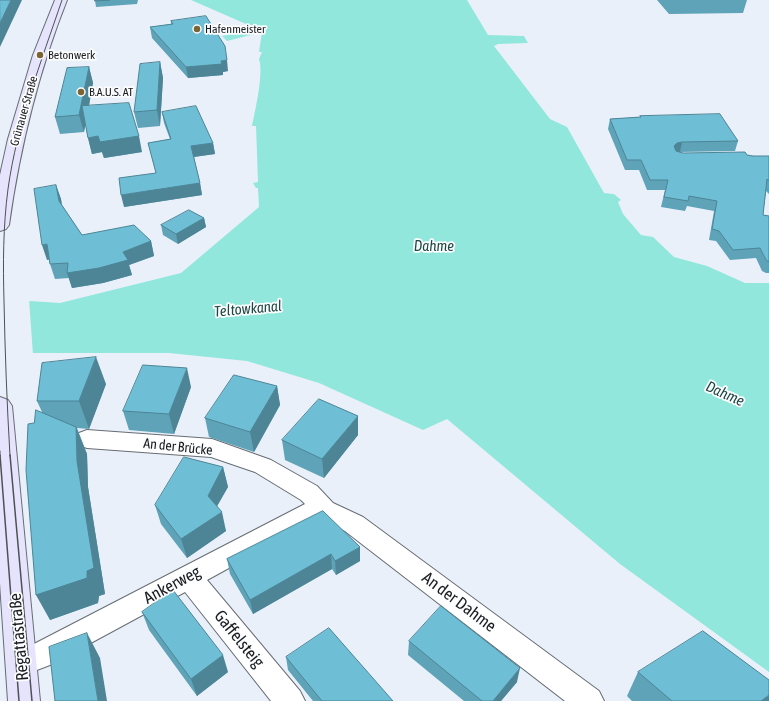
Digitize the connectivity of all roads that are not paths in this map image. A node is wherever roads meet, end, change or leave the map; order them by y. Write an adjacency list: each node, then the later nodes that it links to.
1 (61, 0): 2 (main road, Grünauer Straße)
2 (0, 225)
3 (0, 406): 7 (main road, Regattastraße)
4 (87, 439): 5 (street, An der Brücke)
5 (324, 510): 6 (street, Ankerweg); 8 (street, An der Dahme)
6 (189, 577): 7 (street, Ankerweg); 10 (street, Gaffelsteig)
7 (21, 662): 9 (main road, Regattastraße)
8 (577, 698)
9 (24, 701)
10 (290, 701)

